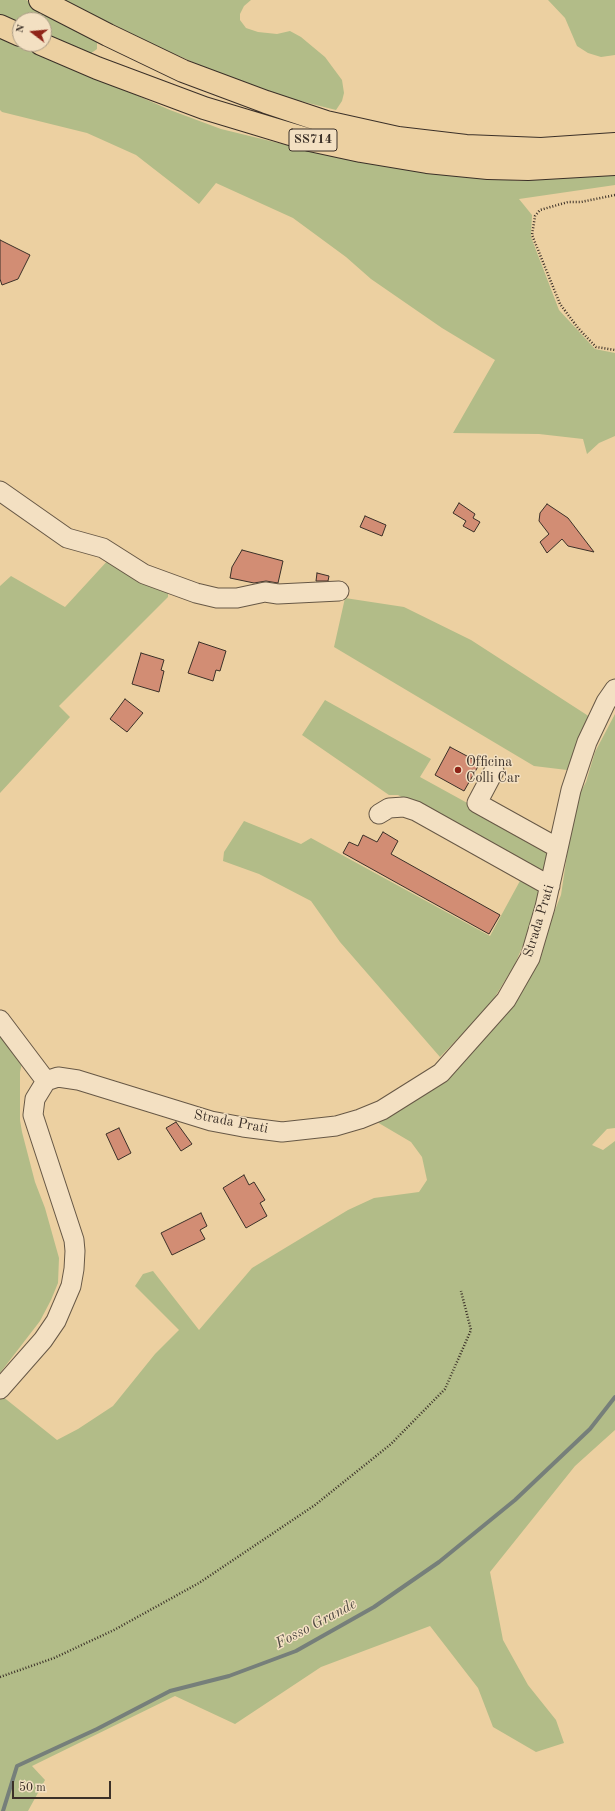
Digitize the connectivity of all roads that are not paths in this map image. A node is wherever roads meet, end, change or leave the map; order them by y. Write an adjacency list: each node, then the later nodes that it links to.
1 (40, 0): 5 (highway, SS714)
2 (0, 26): 3 (highway)
3 (12, 31)
4 (52, 49): 6 (highway, SS714)
5 (615, 144)
6 (615, 164)
7 (0, 491): 8 (street)
8 (339, 591)
9 (615, 689): 12 (street, Strada Prati)
10 (494, 771): 12 (street)
11 (379, 814): 13 (street)
12 (558, 848): 13 (street, Strada Prati)
13 (550, 886): 16 (street, Strada Prati)
14 (0, 1020): 15 (street)
15 (26, 1055): 16 (street); 17 (street); 18 (street)
16 (78, 1080): 17 (street, Strada Prati)
17 (46, 1081): 18 (street)
18 (33, 1107): 19 (street)
19 (0, 1389)

